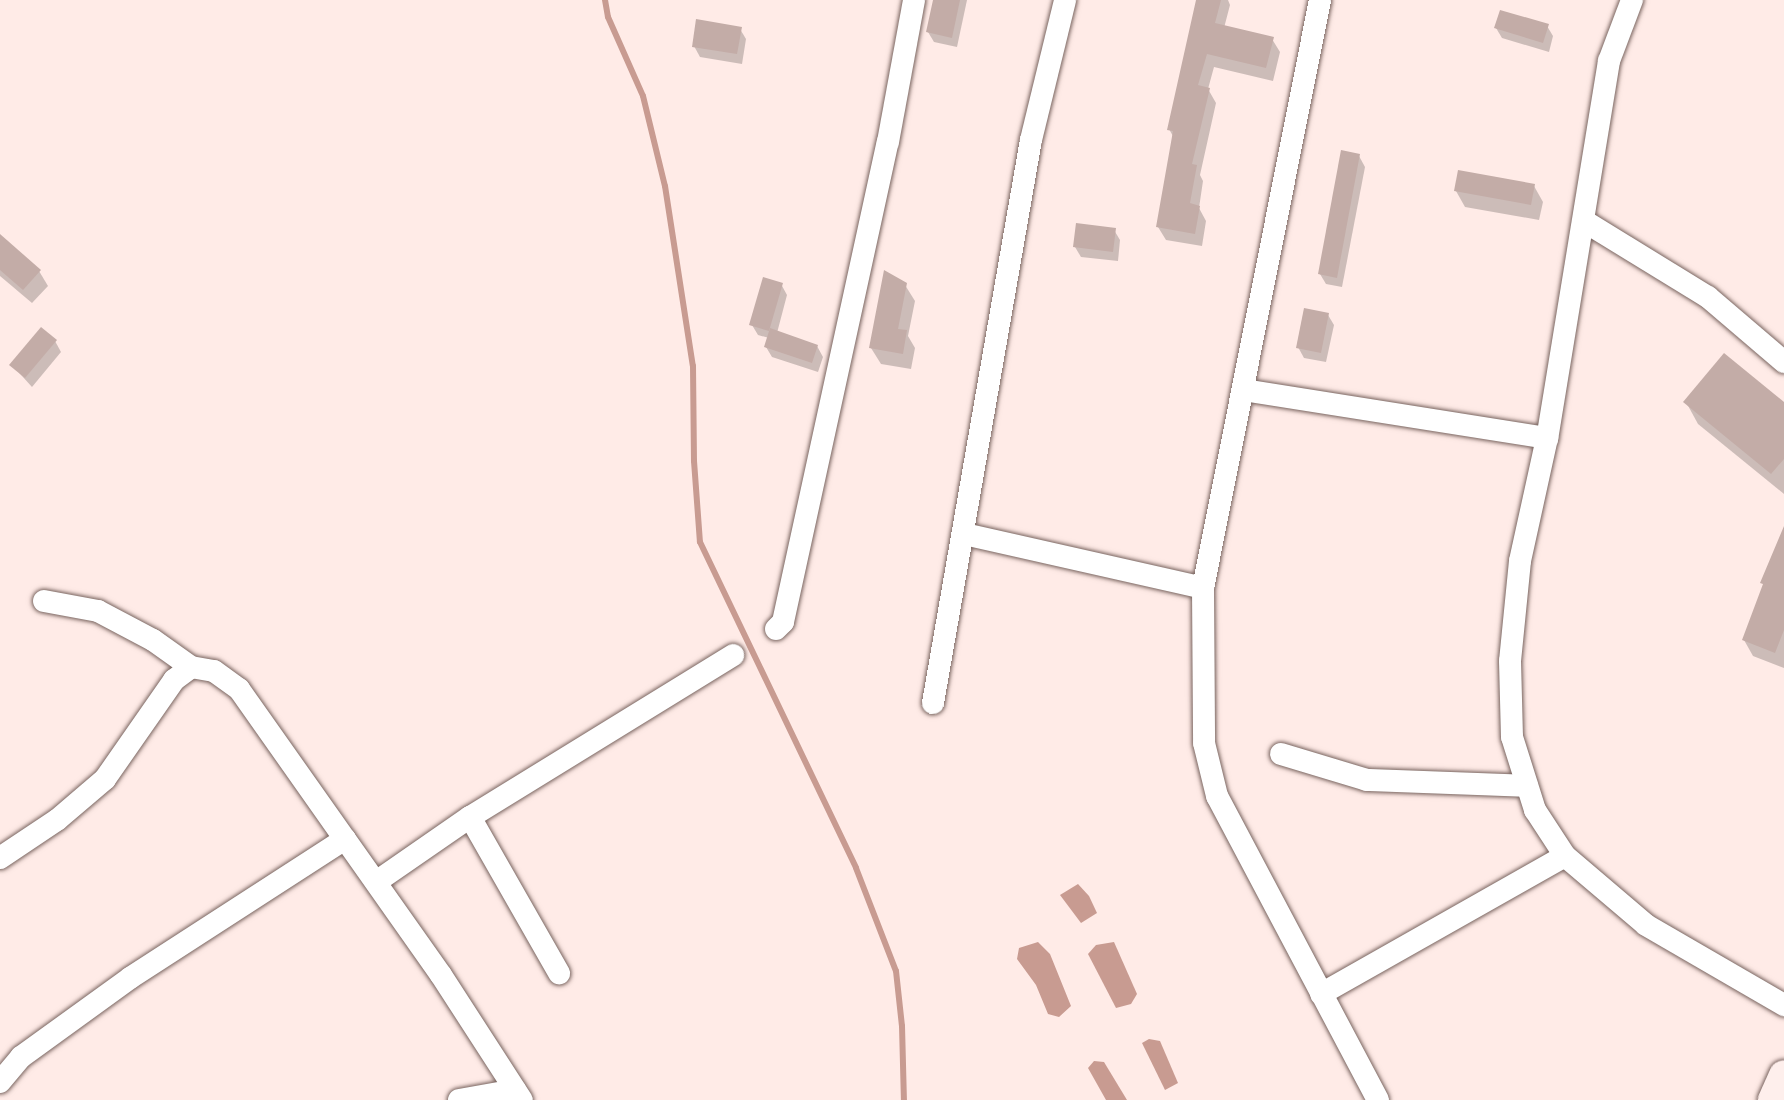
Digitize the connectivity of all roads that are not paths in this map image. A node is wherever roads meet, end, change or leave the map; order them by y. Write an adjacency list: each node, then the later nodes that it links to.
1 (914, 0): 12 (street)
2 (1065, 0): 9 (street)
3 (1320, 0): 7 (street)
4 (1632, 0): 5 (street)
5 (1584, 221): 6 (street); 8 (street)
6 (1784, 362)
7 (1244, 390): 8 (street); 10 (street)
8 (1547, 438): 17 (street)
9 (964, 534): 10 (street); 15 (street)
10 (1203, 588): 24 (street)
11 (44, 601): 14 (street)
12 (776, 629)
13 (733, 655): 18 (street)
14 (191, 667): 19 (street); 21 (street)
15 (933, 703)
16 (1281, 754): 17 (street)
17 (1527, 786): 20 (street)
18 (470, 817): 22 (street); 23 (street)
19 (345, 839): 22 (street); 27 (street)
20 (1565, 856): 24 (street); 25 (street)
21 (0, 858)
22 (376, 882): 28 (street)
23 (559, 973)
24 (1321, 994): 30 (street)
25 (1784, 1005)
26 (1784, 1075): 31 (street)
27 (0, 1082)
28 (518, 1095): 29 (street)
29 (459, 1100)
30 (1378, 1100)
31 (1773, 1100)

